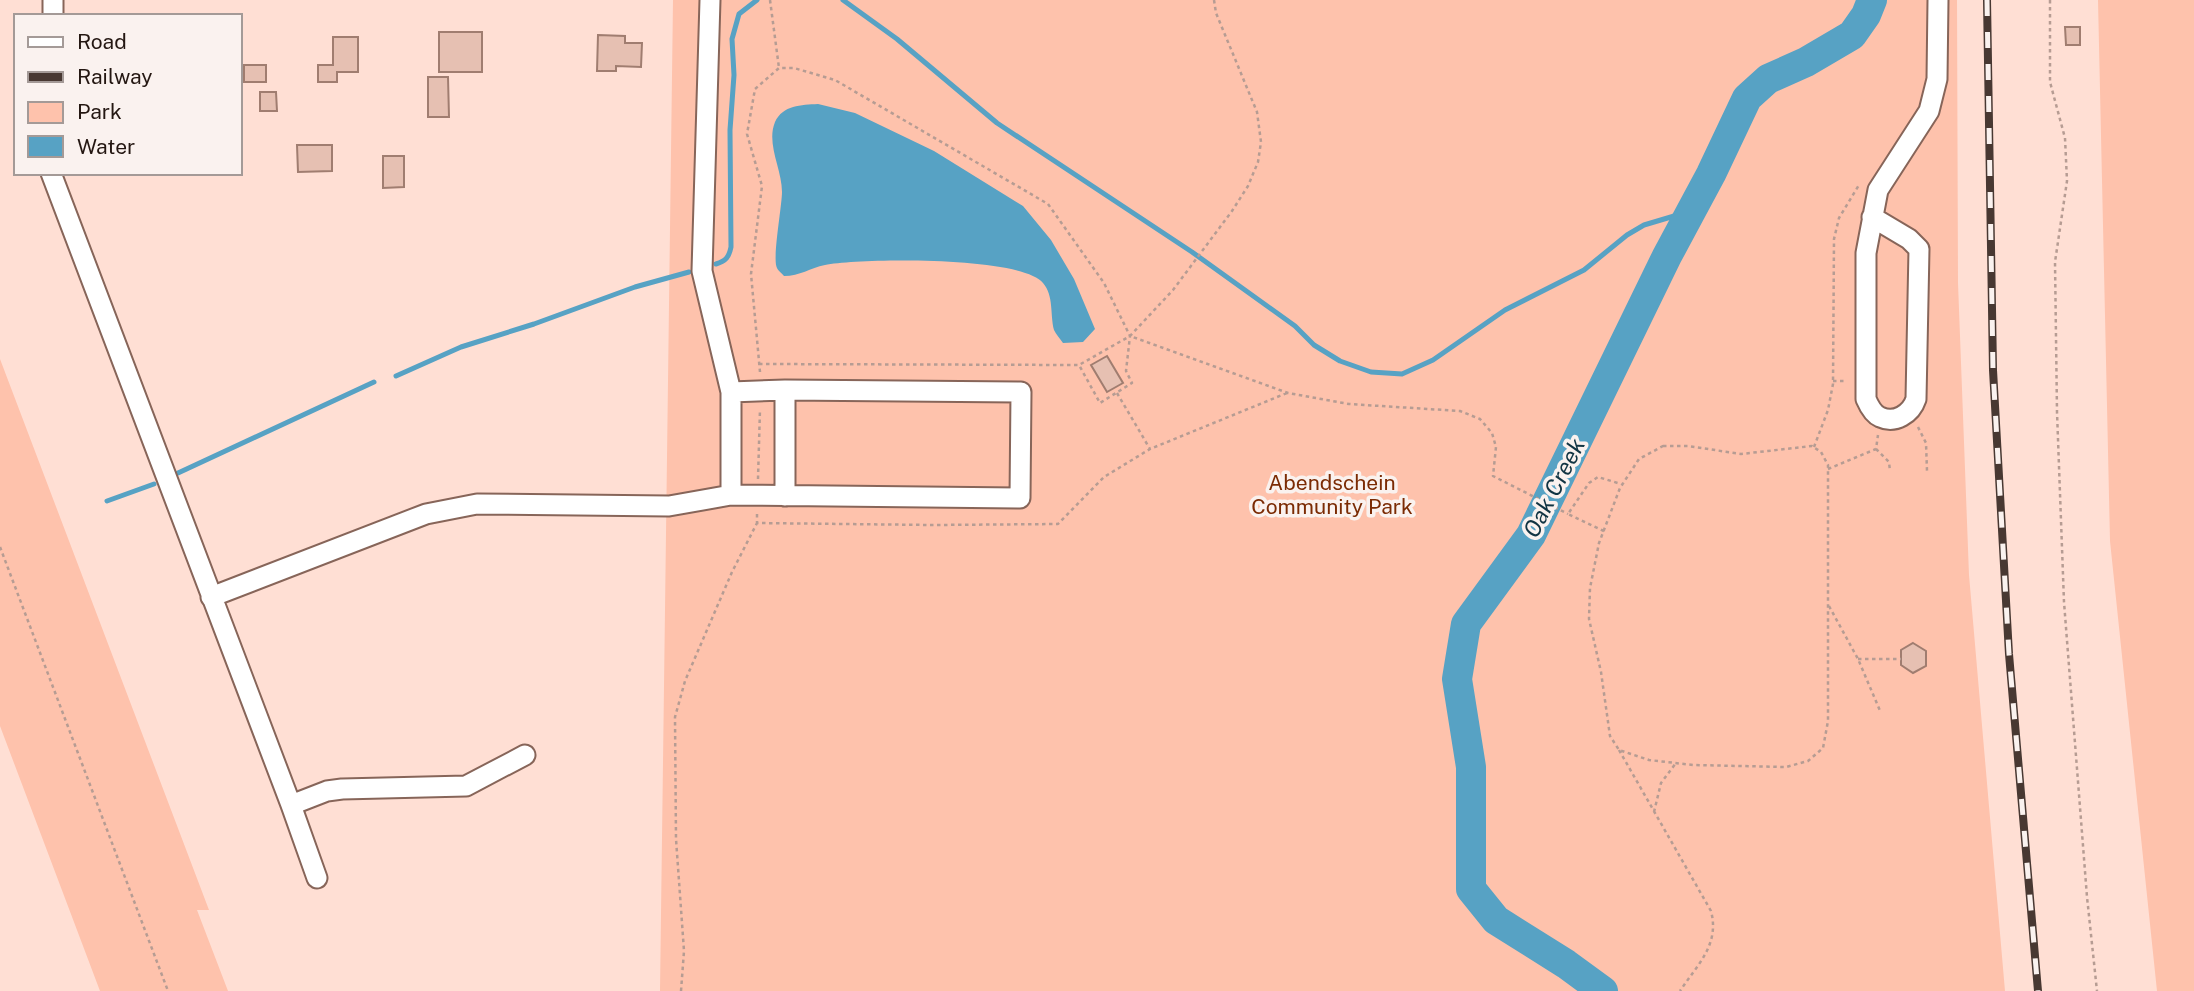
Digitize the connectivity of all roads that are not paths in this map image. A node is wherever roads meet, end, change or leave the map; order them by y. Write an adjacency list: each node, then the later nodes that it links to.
1 (710, 0): 6 (street)
2 (1938, 0): 4 (street)
3 (52, 175): 9 (street)
4 (1872, 217): 4 (street)
5 (785, 390): 6 (street); 8 (street); 8 (street)
6 (731, 392): 7 (street)
7 (732, 495): 8 (street); 9 (street)
8 (785, 496)
9 (211, 597): 11 (street)
10 (525, 755): 11 (street)
11 (291, 805): 12 (street)
12 (317, 878)

